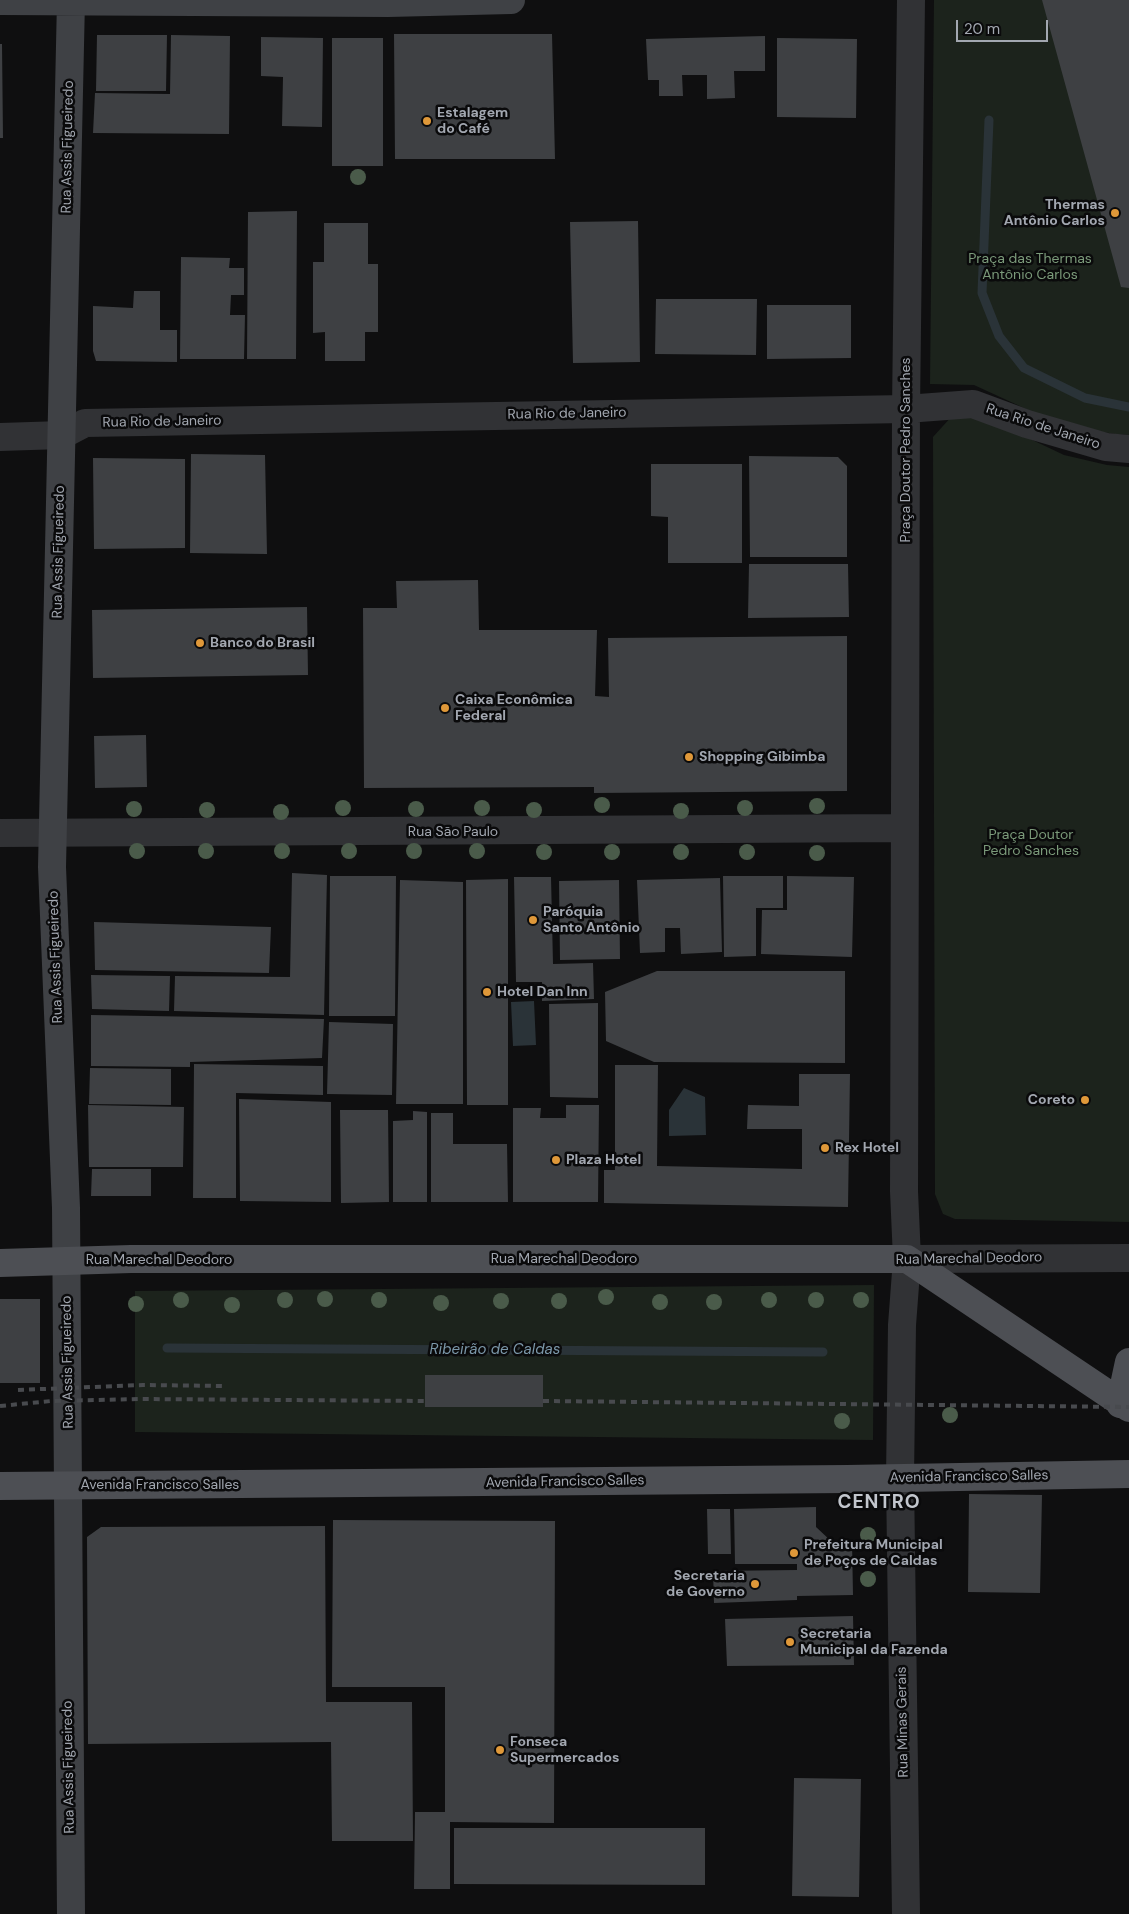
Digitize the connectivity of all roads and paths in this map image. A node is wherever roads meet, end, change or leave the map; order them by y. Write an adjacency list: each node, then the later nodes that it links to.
1 (70, 0): 2 (street); 4 (street); 6 (street, Rua Assis Figueiredo)
2 (511, 0)
3 (911, 0): 5 (street, Praça Doutor Pedro Sanches)
4 (0, 1)
5 (906, 409): 6 (street, Rua Rio de Janeiro); 8 (street, Rua Rio de Janeiro); 9 (street, Praça Doutor Pedro Sanches)
6 (62, 435): 7 (street, Rua Rio de Janeiro); 10 (street, Rua Assis Figueiredo)
7 (0, 436)
8 (1129, 449)
9 (905, 828): 10 (street, Rua São Paulo); 13 (street, Praça Doutor Pedro Sanches)
10 (52, 832): 11 (street, Rua São Paulo); 14 (street, Rua Assis Figueiredo)
11 (0, 833)
12 (1129, 1258): 13 (street, Rua Marechal Deodoro)
13 (907, 1259): 14 (main road, Rua Marechal Deodoro); 17 (main road); 19 (street, Rua Minas Gerais)
14 (67, 1260): 15 (main road, Rua Marechal Deodoro); 21 (street, Rua Assis Figueiredo)
15 (0, 1263)
16 (1129, 1362): 17 (main road)
17 (1125, 1406)
18 (1129, 1474): 19 (main road, Avenida Francisco Salles)
19 (900, 1478): 21 (main road, Avenida Francisco Salles); 23 (street, Rua Minas Gerais)
20 (0, 1486): 21 (main road, Avenida Francisco Salles)
21 (68, 1486): 22 (street, Rua Assis Figueiredo)
22 (70, 1914)
23 (906, 1914)

